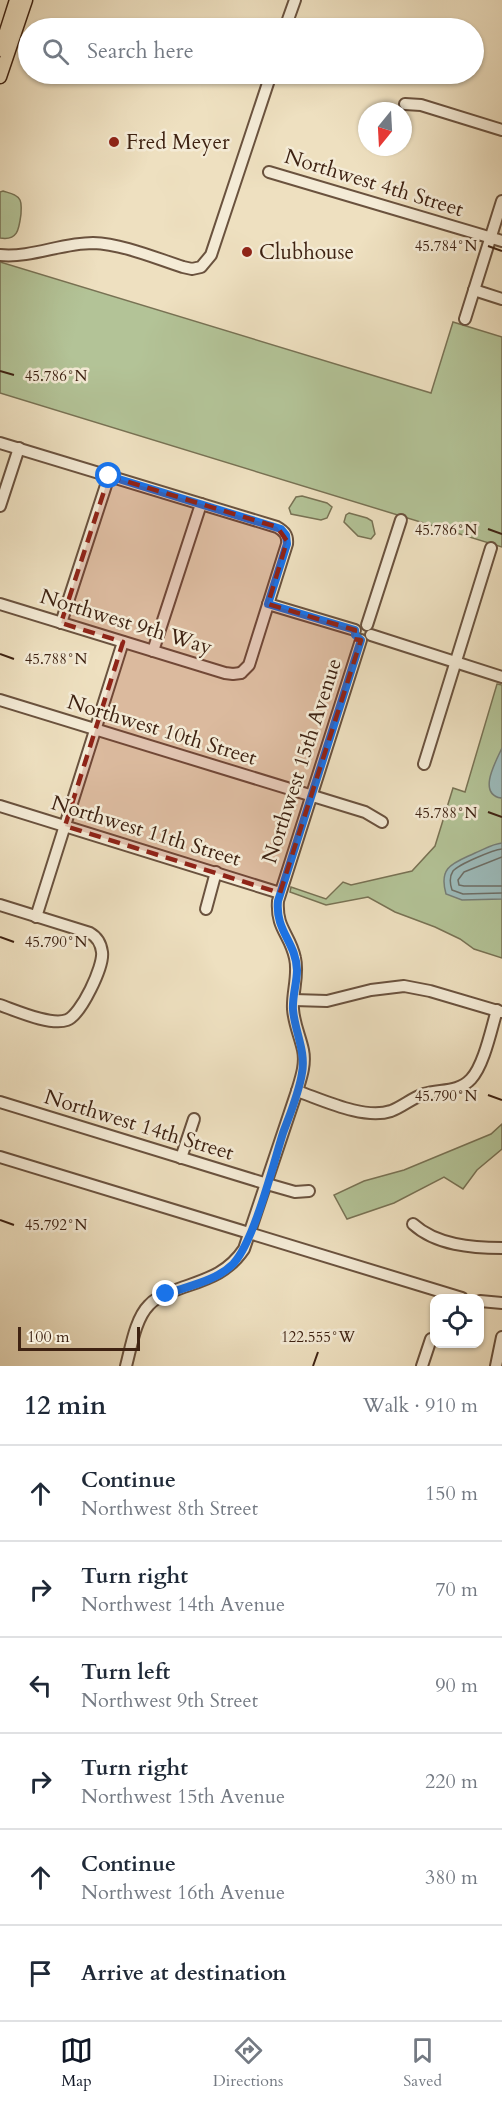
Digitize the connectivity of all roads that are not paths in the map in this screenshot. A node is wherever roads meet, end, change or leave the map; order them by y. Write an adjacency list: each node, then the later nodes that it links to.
1 (16, 0): 7 (main road)
2 (26, 0): 4 (main road)
3 (295, 0): 5 (street)
4 (20, 18)
5 (289, 18)
6 (18, 24): 8 (main road)
7 (0, 50)
8 (0, 77)
9 (268, 84): 16 (street)
10 (412, 104): 11 (street)
11 (502, 130)
12 (269, 172): 14 (street, Northwest 4th Street)
13 (502, 201): 14 (street)
14 (490, 238): 15 (street, Northwest 4th Street); 17 (street)
15 (502, 241)
16 (0, 255)
17 (474, 290): 18 (street); 19 (street)
18 (502, 299)
19 (465, 319)
20 (0, 443): 21 (street)
21 (19, 448): 22 (street); 24 (street)
22 (109, 476): 23 (street); 29 (street)
23 (201, 504): 28 (street); 33 (street)
24 (0, 506)
25 (401, 520): 30 (street)
26 (491, 548): 34 (street)
27 (0, 604): 29 (street, Northwest 9th Way)
28 (268, 604): 31 (street); 33 (street, Northwest 9th Way)
29 (61, 623): 32 (street, Northwest 9th Way)
30 (369, 630): 31 (street); 34 (street)
31 (358, 635): 39 (street, Northwest 15th Avenue)
32 (123, 642): 33 (street, Northwest 9th Way); 37 (street)
33 (153, 651)
34 (456, 662): 35 (street); 38 (street)
35 (502, 677)
36 (0, 700): 37 (street, Northwest 10th Street)
37 (95, 729): 39 (street, Northwest 10th Street); 42 (street)
38 (424, 764)
39 (312, 797): 41 (street, Northwest 10th Street); 44 (street, Northwest 15th Avenue)
40 (0, 806): 42 (street, Northwest 11th Street)
41 (382, 822)
42 (65, 826): 43 (street, Northwest 11th Street); 47 (street)
43 (216, 872): 44 (street, Northwest 11th Street); 46 (street)
44 (280, 893): 48 (street, Northwest 15th Avenue)
45 (0, 905): 47 (street)
46 (206, 909)
47 (36, 916): 49 (street)
48 (294, 1000): 50 (street); 51 (street, Northwest 15th Avenue)
49 (0, 1005)
50 (500, 1011): 51 (street)
51 (297, 1091): 56 (street, Northwest 15th Avenue)
52 (0, 1102): 55 (street, Northwest 14th Street)
53 (194, 1119): 55 (street)
54 (0, 1157): 59 (street)
55 (181, 1158): 56 (street, Northwest 14th Street)
56 (267, 1184): 57 (street, Northwest 14th Street); 59 (street, Northwest 15th Avenue)
57 (309, 1191)
58 (413, 1224): 60 (street)
59 (250, 1234): 61 (street); 66 (street, Northwest 15th Avenue)
60 (502, 1248)
61 (446, 1294)
62 (484, 1301): 63 (street)
63 (502, 1303)
64 (502, 1337): 68 (street)
65 (430, 1343): 67 (street)
66 (126, 1366)
67 (422, 1366)
68 (496, 1366)

